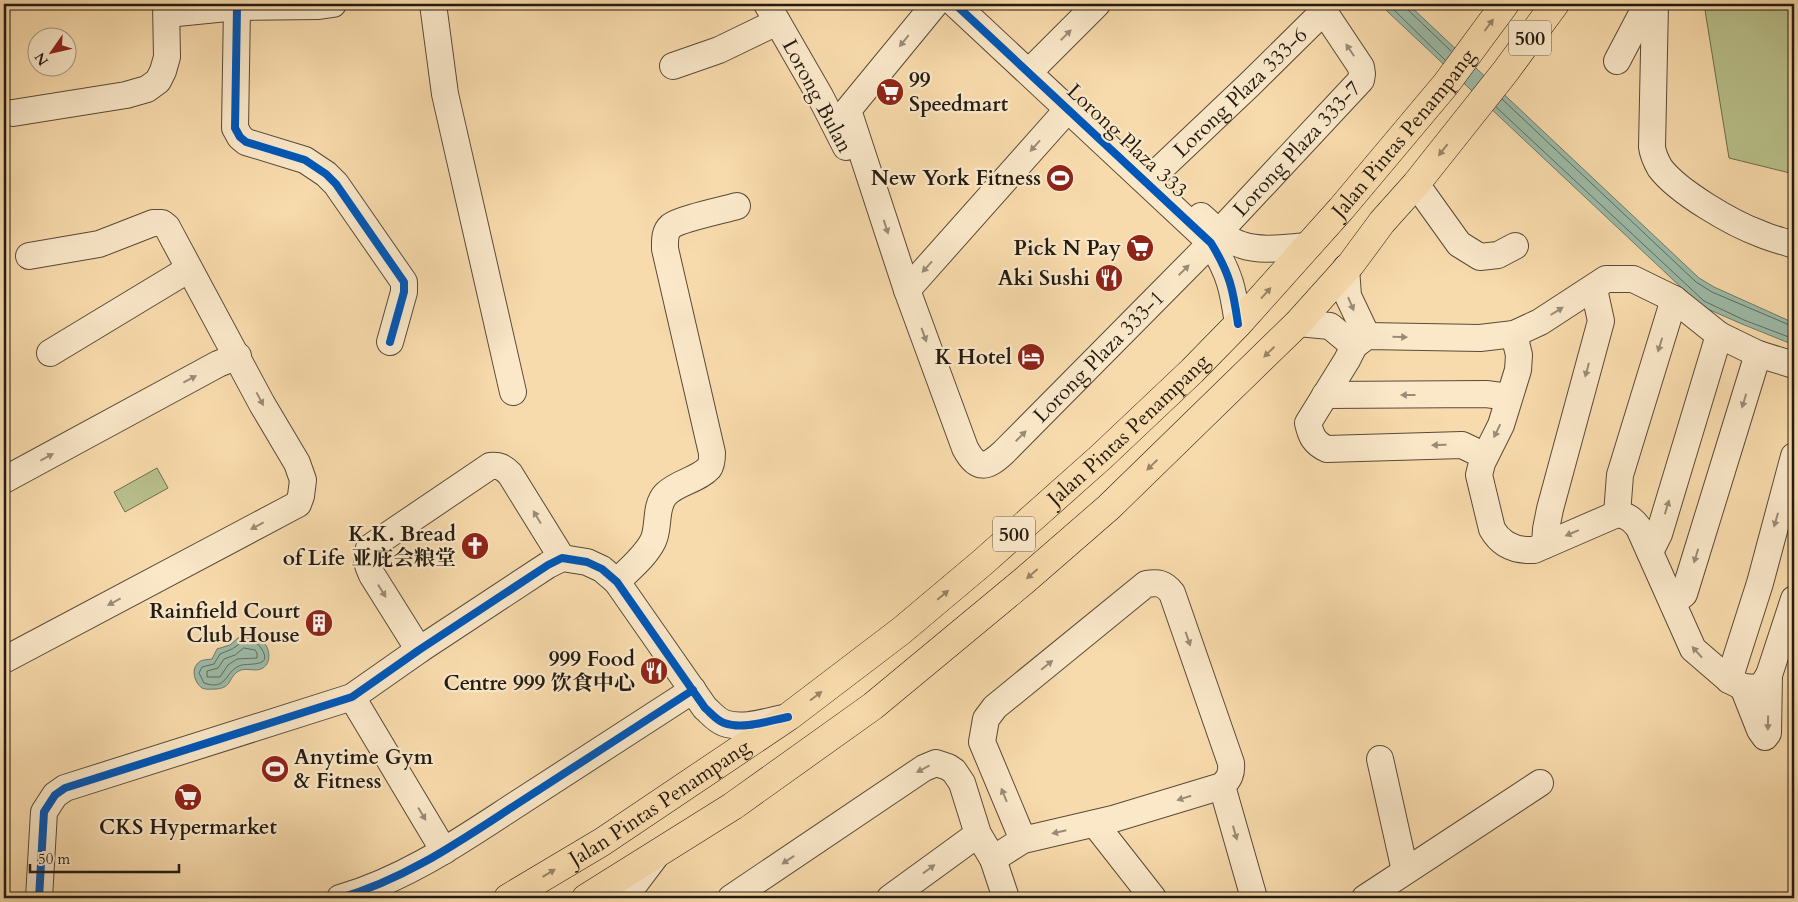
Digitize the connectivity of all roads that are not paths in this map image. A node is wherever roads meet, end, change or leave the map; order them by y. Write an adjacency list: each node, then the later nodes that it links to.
1 (333, 4): 11 (street)
2 (433, 4): 44 (street)
3 (935, 4): 21 (street, one-way to 21)
4 (955, 4): 18 (street, Lorong Plaza 333)
5 (967, 4): 17 (street, Lorong Plaza 333)
6 (1097, 4): 17 (street, one-way to 6)
7 (1505, 4): 26 (main road, Jalan Pintas Penampang / 500, one-way to 7)
8 (1555, 4): 22 (main road, Jalan Pintas Penampang / 500, one-way to 22)
9 (1647, 4): 15 (street)
10 (1655, 4): 25 (street)
11 (237, 7): 13 (street); 39 (street)
12 (1321, 8): 20 (street, Lorong Plaza 333-6); 24 (street, Lorong Plaza 333-7, one-way to 12)
13 (166, 9): 19 (street)
14 (772, 13): 16 (street); 21 (street, Lorong Bulan)
15 (1617, 61)
16 (673, 66)
17 (1035, 66): 20 (street, Lorong Plaza 333)
18 (1068, 109): 24 (street, Lorong Plaza 333); 32 (street, one-way to 32)
19 (13, 113)
20 (1155, 174): 24 (street, Lorong Plaza 333)
21 (871, 181): 32 (street, one-way to 32)
22 (1416, 184): 27 (street); 29 (main road, Jalan Pintas Penampang / 500)
23 (737, 206): 54 (street)
24 (1215, 238): 26 (street, Lorong Plaza 333); 32 (street, Lorong Plaza 333-1, one-way to 24); 35 (street, Lorong Plaza 333)
25 (1794, 245)
26 (1308, 246): 35 (main road, Jalan Pintas Penampang / 500, one-way to 26)
27 (1515, 246)
28 (29, 256): 30 (street)
29 (1346, 268): 34 (main road, Jalan Pintas Penampang / 500); 38 (street, one-way to 38)
30 (189, 269): 40 (street); 42 (street)
31 (1594, 289): 33 (street); 36 (street, one-way to 31); 51 (street, one-way to 51)
32 (907, 290)
33 (1674, 298): 37 (street); 50 (street, one-way to 50)
34 (1298, 323): 38 (street); 71 (main road, Jalan Pintas Penampang / 500, one-way to 71)
35 (1238, 324): 63 (main road, Jalan Pintas Penampang / 500, one-way to 35)
36 (1514, 334): 38 (street, one-way to 36); 46 (street)
37 (1719, 335): 41 (street); 52 (street, one-way to 37)
38 (1360, 341): 45 (street)
39 (390, 342)
40 (50, 353)
41 (1758, 354): 43 (street); 56 (street, one-way to 56)
42 (238, 356): 49 (street, one-way to 42); 58 (street, one-way to 58)
43 (1794, 365)
44 (514, 392)
45 (1325, 395): 46 (street, one-way to 45); 47 (street, one-way to 45)
46 (1510, 397): 47 (street, one-way to 47)
47 (1485, 456): 51 (street)
48 (1794, 456): 60 (street, one-way to 60)
49 (4, 480)
50 (1617, 514): 51 (street, one-way to 51); 52 (street)
51 (1545, 545)
52 (1650, 552): 56 (street)
53 (562, 558): 54 (street); 57 (street); 57 (street, one-way to 57)
54 (617, 582): 61 (street)
55 (1794, 599): 59 (street)
56 (1673, 604): 60 (street, one-way to 56)
57 (419, 650): 62 (street)
58 (4, 660)
59 (1769, 675): 60 (street); 60 (street, one-way to 60)
60 (1736, 684)
61 (693, 690): 63 (street); 70 (street)
62 (352, 697): 70 (street, one-way to 70); 74 (street)
63 (788, 717): 76 (main road, Jalan Pintas Penampang / 500, one-way to 63)
64 (1380, 759): 73 (street)
65 (1540, 783): 73 (street)
66 (1222, 786): 67 (street, one-way to 67); 69 (street, one-way to 66); 83 (street, one-way to 83)
67 (1094, 824): 69 (street, one-way to 69); 82 (street)
68 (978, 834): 72 (street); 79 (street, one-way to 79); 80 (street, one-way to 68)
69 (1023, 840): 72 (street)
70 (444, 851): 75 (street)
71 (657, 854): 77 (main road, Jalan Pintas Penampang / 500); 78 (street)
72 (993, 859): 81 (street)
73 (1405, 871): 84 (street)
74 (38, 898)
75 (340, 898)
76 (508, 898)
77 (586, 898)
78 (624, 898)
79 (731, 898)
80 (890, 898)
81 (1006, 898)
82 (1153, 898)
83 (1254, 898)
84 (1365, 898)

